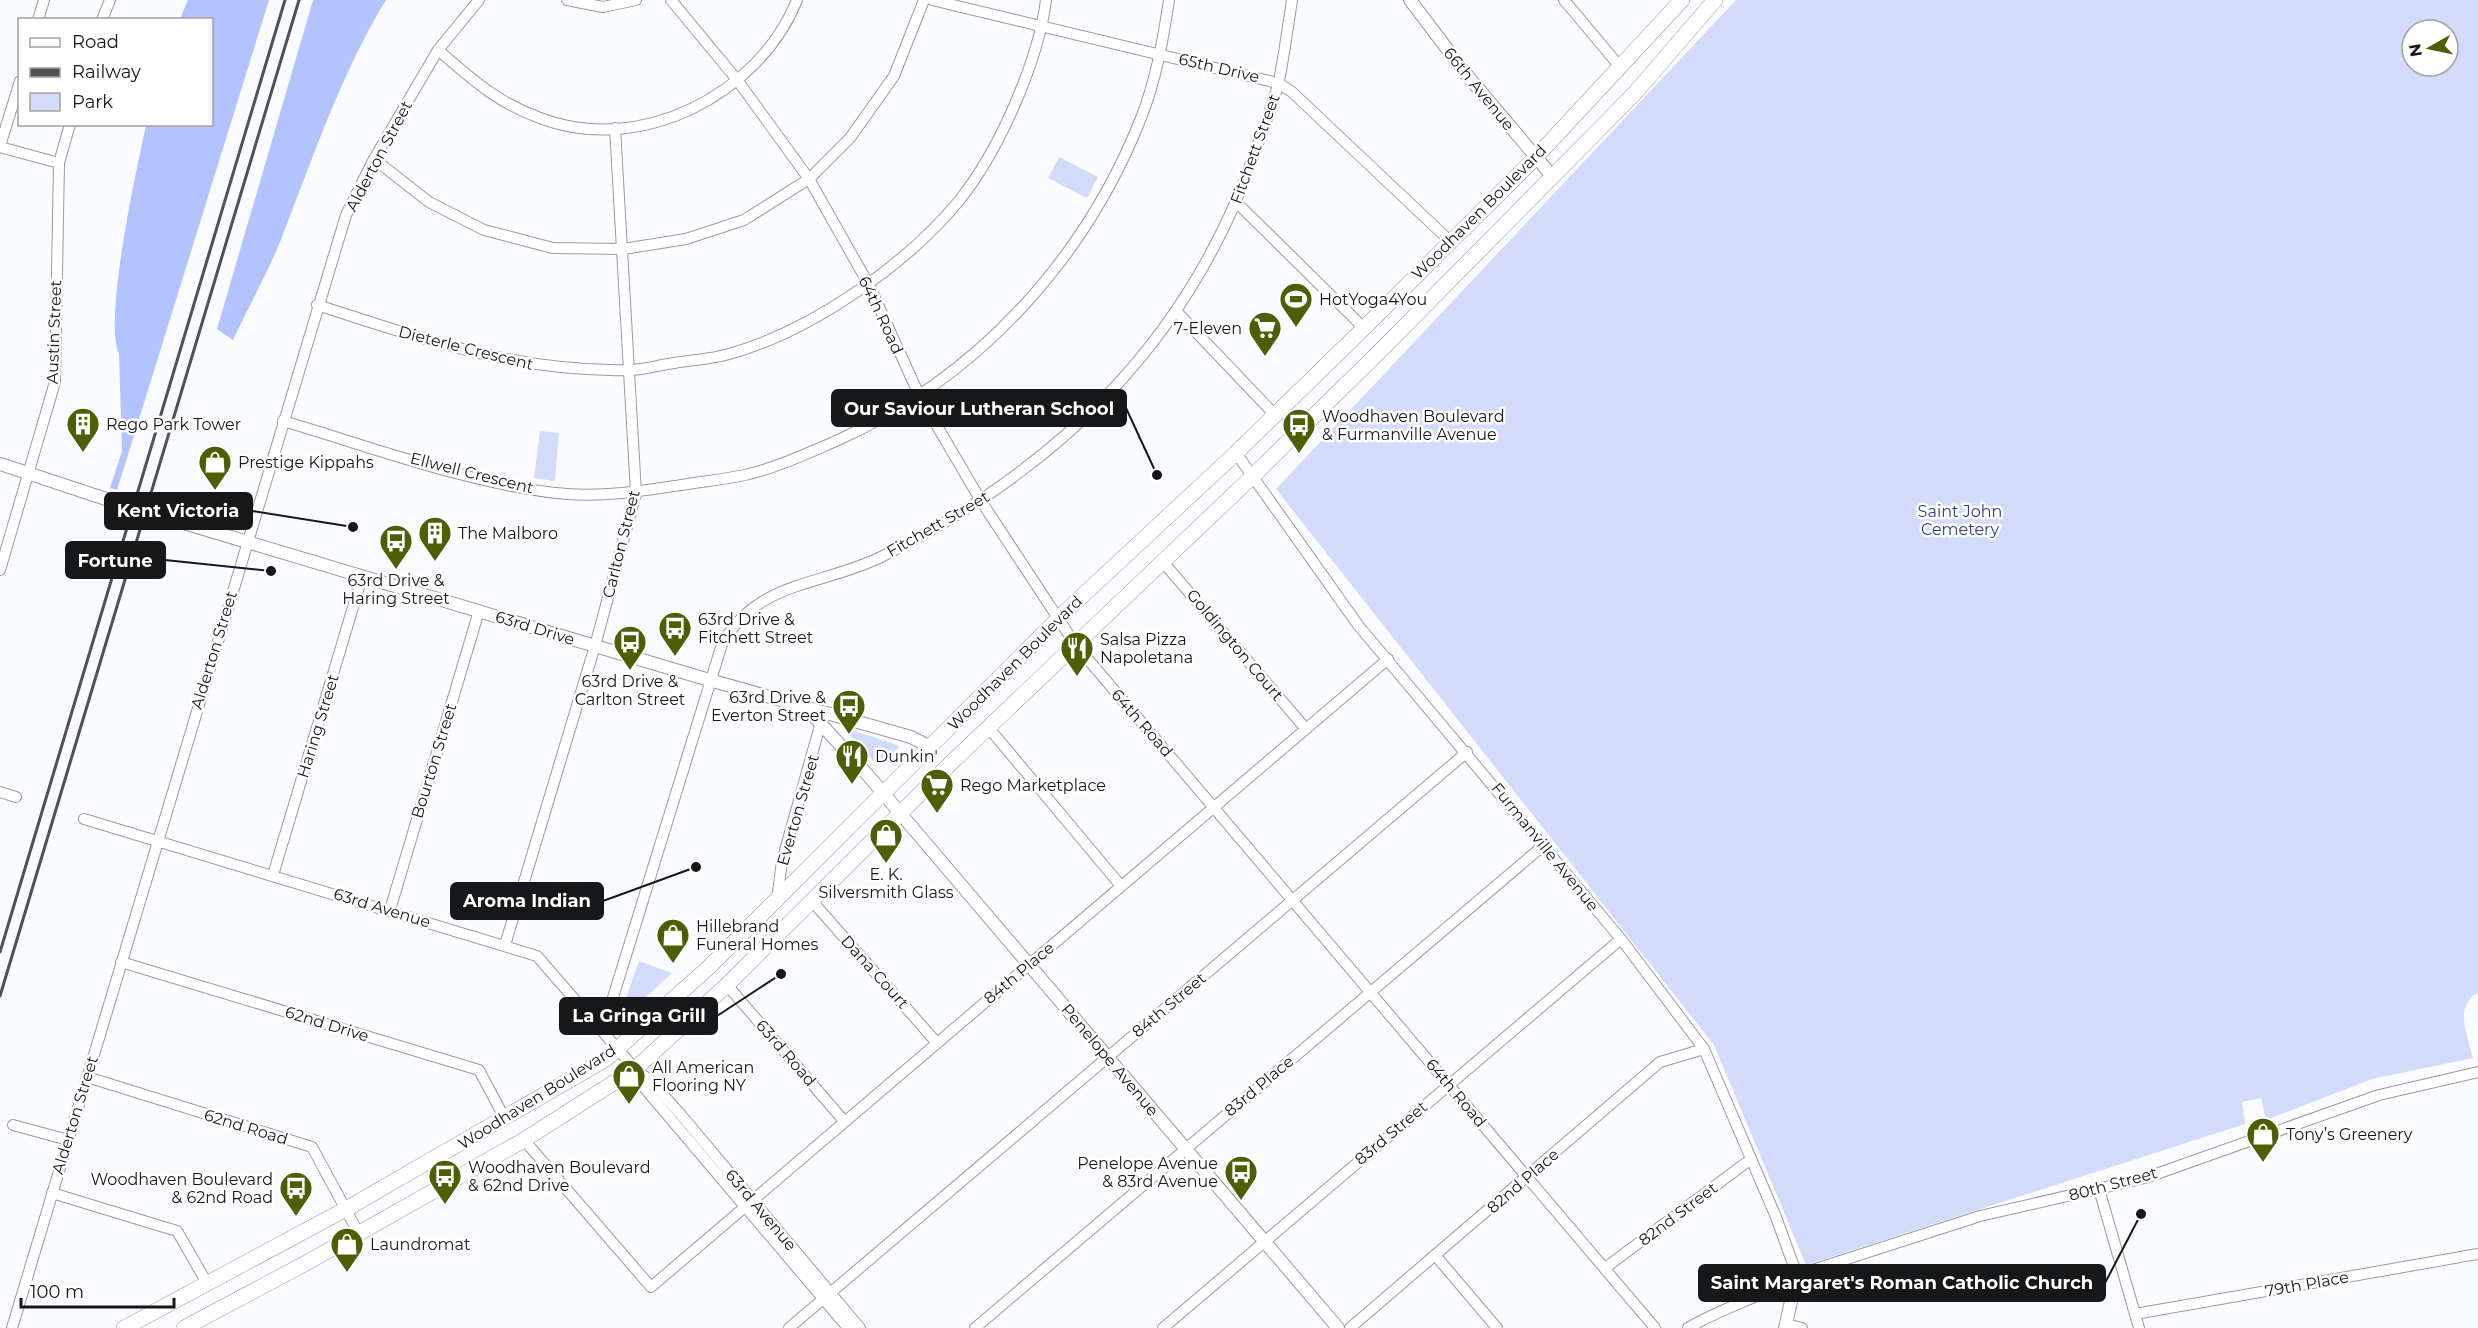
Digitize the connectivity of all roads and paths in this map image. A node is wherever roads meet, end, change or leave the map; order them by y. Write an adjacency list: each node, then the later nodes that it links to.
1 (44, 0): 17 (street)
2 (110, 0): 18 (street)
3 (479, 0): 20 (street, Alderton Street)
4 (567, 0): 5 (street)
5 (636, 0)
6 (671, 0): 23 (street, 64th Road)
7 (797, 0): 23 (street)
8 (924, 0): 33 (street)
9 (932, 0): 19 (street, 65th Drive)
10 (1046, 0): 19 (street, Dieterle Crescent)
11 (1169, 0): 21 (street, Ellwell Crescent)
12 (1292, 0): 24 (street, Fitchett Street)
13 (1410, 0): 29 (street, 66th Avenue)
14 (1564, 0): 22 (street)
15 (1682, 0): 22 (main road, Woodhaven Boulevard)
16 (1715, 0): 32 (main road, Woodhaven Boulevard)
17 (39, 18)
18 (103, 18)
19 (1043, 26): 21 (street, 65th Drive); 37 (street, Dieterle Crescent)
20 (438, 50): 27 (street); 30 (street, Alderton Street)
21 (1160, 55): 24 (street, 65th Drive); 42 (street, Ellwell Crescent)
22 (1621, 68): 29 (main road, Woodhaven Boulevard)
23 (738, 81): 27 (street); 33 (street, 64th Road)
24 (1278, 83): 34 (street, Fitchett Street); 35 (street, 65th Drive)
25 (18, 88): 28 (street)
26 (69, 126): 31 (street, Austin Street)
27 (615, 128): 36 (street, Carlton Street)
28 (0, 147): 31 (street)
29 (1535, 158): 32 (street, 66th Avenue); 35 (main road, Woodhaven Boulevard)
30 (374, 159): 36 (street); 38 (street, Alderton Street)
31 (59, 164): 47 (street, Austin Street)
32 (1552, 176): 48 (main road, Woodhaven Boulevard)
33 (809, 179): 36 (street); 37 (street, 64th Road)
34 (1237, 203): 39 (street, Fitchett Street); 40 (street)
35 (1450, 241): 40 (main road, Woodhaven Boulevard)
36 (623, 249): 41 (street, Carlton Street)
37 (869, 285): 41 (street, Dieterle Crescent); 42 (street, 64th Road)
38 (317, 305): 41 (street, Dieterle Crescent); 44 (street, Alderton Street)
39 (1176, 311): 43 (street); 50 (street, Fitchett Street)
40 (1364, 328): 43 (main road, Woodhaven Boulevard)
41 (630, 370): 49 (street, Carlton Street)
42 (920, 397): 49 (street, Ellwell Crescent); 50 (street, 64th Road)
43 (1275, 415): 45 (main road, Woodhaven Boulevard)
44 (283, 421): 49 (street, Ellwell Crescent); 53 (street, Alderton Street)
45 (1236, 453): 48 (street, Furmanville Avenue); 58 (main road, Woodhaven Boulevard)
46 (0, 464): 47 (street)
47 (29, 474): 51 (street); 55 (street, Austin Street)
48 (1254, 475): 54 (main road, Woodhaven Boulevard); 61 (street, Furmanville Avenue)
49 (636, 493): 60 (street, Carlton Street)
50 (981, 501): 58 (street, 64th Road); 62 (street, Fitchett Street)
51 (115, 502)
52 (157, 515): 53 (street, 63rd Drive)
53 (247, 542): 56 (street, 63rd Drive); 75 (street, Alderton Street)
54 (1162, 562): 59 (main road, Woodhaven Boulevard); 66 (street, Goldington Court)
55 (0, 570)
56 (362, 577): 57 (street, 63rd Drive); 77 (street, Haring Street)
57 (479, 611): 60 (street, 63rd Drive); 82 (street, Bourton Street)
58 (1058, 620): 59 (street, 64th Road); 67 (main road, Woodhaven Boulevard)
59 (1075, 644): 65 (main road, Woodhaven Boulevard); 72 (street, 64th Road)
60 (595, 646): 62 (street, 63rd Drive); 84 (street, Carlton Street)
61 (1388, 659): 66 (street, 84th Place); 68 (street, Furmanville Avenue)
62 (711, 680): 63 (street, 63rd Drive); 89 (street, Fitchett Street)
63 (807, 709): 64 (street, 63rd Drive); 67 (street)
64 (821, 722): 70 (street, 63rd Drive); 79 (street, Everton Street)
65 (988, 727): 73 (main road, Woodhaven Boulevard); 78 (street)
66 (1306, 729): 72 (street, 84th Place)
67 (930, 747): 70 (main road, Woodhaven Boulevard)
68 (1467, 752): 76 (street, Furmanville Avenue); 80 (street, 84th Street)
69 (0, 792): 71 (street)
70 (882, 792): 73 (street, Penelope Avenue); 79 (main road, Woodhaven Boulevard)
71 (16, 797)
72 (1214, 807): 78 (street, 84th Place); 80 (street, 64th Road)
73 (899, 814): 81 (main road, Woodhaven Boulevard); 86 (street, Penelope Avenue)
74 (84, 819): 75 (street, 63rd Avenue)
75 (157, 841): 77 (street, 63rd Avenue); 85 (street, Alderton Street)
76 (1544, 845): 83 (street, Furmanville Avenue); 88 (street, 83rd Place)
77 (273, 875): 82 (street, 63rd Avenue)
78 (1121, 886): 86 (street, 84th Place)
79 (777, 900): 91 (main road, Woodhaven Boulevard)
80 (1292, 900): 88 (street, 64th Road); 93 (street, 84th Street)
81 (812, 901): 87 (main road, Woodhaven Boulevard); 90 (street, Dana Court)
82 (390, 910): 84 (street, 63rd Avenue)
83 (1621, 939): 92 (street, Furmanville Avenue); 97 (street, 83rd Street)
84 (506, 945): 89 (street, 63rd Avenue)
85 (121, 962): 96 (street, Alderton Street); 98 (street, 62nd Drive)
86 (1029, 964): 90 (street, 84th Place); 93 (street, Penelope Avenue)
87 (727, 985): 94 (main road, Woodhaven Boulevard); 99 (street, 63rd Road)
88 (1371, 992): 97 (street, 64th Road); 103 (street, 83rd Place)
89 (603, 1030): 91 (street, 63rd Avenue)
90 (937, 1043): 99 (street, 84th Place)
91 (618, 1048): 94 (street, 63rd Avenue); 98 (main road, Woodhaven Boulevard)
92 (1704, 1049): 104 (street, Furmanville Avenue); 105 (street, 82nd Place)
93 (1108, 1057): 103 (street, Penelope Avenue); 117 (street, 84th Street)
94 (635, 1069): 102 (main road, Woodhaven Boulevard); 108 (street, 63rd Avenue)
95 (2478, 1072): 106 (street, 80th Street)
96 (87, 1077): 101 (street, Alderton Street); 109 (street, 62nd Road)
97 (1449, 1084): 105 (street, 64th Road); 111 (street, 83rd Street)
98 (505, 1119): 109 (main road, Woodhaven Boulevard)
99 (844, 1121): 108 (street, 84th Place)
100 (13, 1125): 101 (street)
101 (68, 1140): 107 (street, Alderton Street)
102 (524, 1140): 108 (street, 84th Place); 110 (main road, Woodhaven Boulevard)
103 (1186, 1149): 111 (street, Penelope Avenue); 126 (street, 83rd Place)
104 (1751, 1159): 114 (street, 82nd Street); 115 (street, Furmanville Avenue)
105 (1527, 1177): 113 (street, 82nd Place); 114 (street, 64th Road)
106 (2099, 1189): 115 (street, 80th Street); 118 (street)
107 (52, 1193): 116 (street); 120 (street, Alderton Street)
108 (748, 1203): 117 (street, 63rd Avenue)
109 (346, 1209): 110 (street, 62nd Road); 116 (main road, Woodhaven Boulevard)
110 (359, 1234): 122 (main road, Woodhaven Boulevard)
111 (1264, 1242): 127 (street, 83rd Street); 128 (street, Penelope Avenue)
112 (2478, 1254): 118 (street, 79th Place)
113 (1435, 1255): 129 (street, 82nd Place); 130 (street)
114 (1605, 1268): 131 (street, 64th Road)
115 (1797, 1275): 119 (street); 132 (street, 80th Street)
116 (207, 1283): 121 (main road, Woodhaven Boulevard)
117 (826, 1296): 123 (street, 84th Street); 124 (street, 63rd Avenue); 125 (street, 63rd Avenue)
118 (2135, 1314): 134 (street)
119 (1786, 1326): 133 (street)
120 (12, 1328)
121 (124, 1328)
122 (184, 1328)
123 (789, 1328)
124 (848, 1328)
125 (860, 1328)
126 (975, 1328)
127 (1162, 1328)
128 (1338, 1328)
129 (1350, 1328)
130 (1497, 1328)
131 (1655, 1328)
132 (1688, 1328)
133 (1802, 1328)
134 (2139, 1328)

